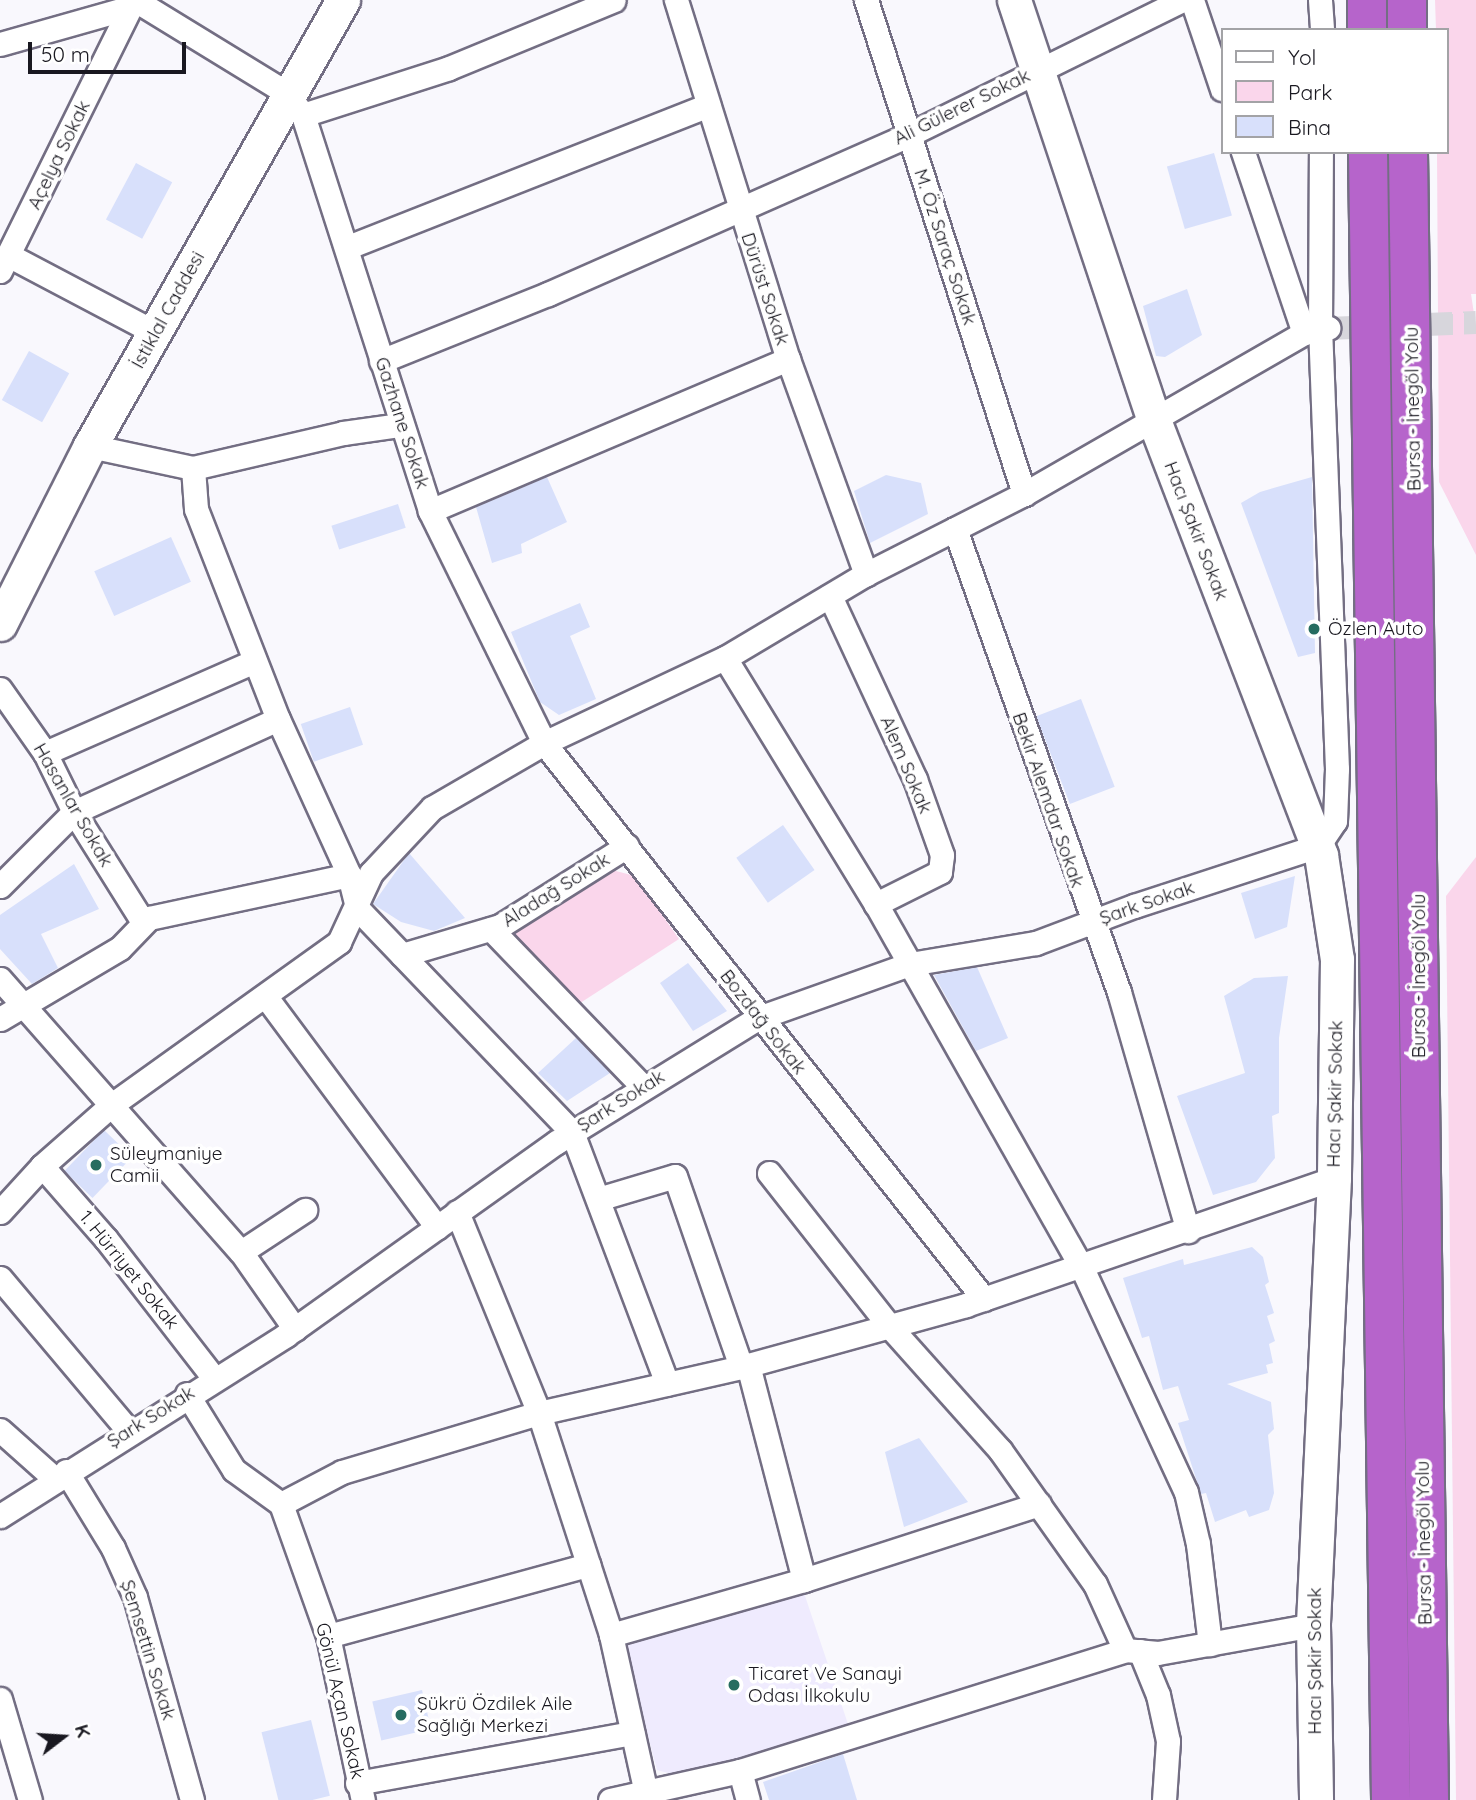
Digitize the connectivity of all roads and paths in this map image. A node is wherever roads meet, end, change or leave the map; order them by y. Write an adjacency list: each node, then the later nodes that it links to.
1 (343, 0): 18 (street, İstiklal Caddesi)
2 (614, 0): 18 (street)
3 (676, 0): 19 (street, Dürüst Sokak)
4 (866, 0): 20 (street, M. Öz Saraç Sokak)
5 (1014, 0): 16 (street, Hacı Şakir Sokak)
6 (1182, 0): 16 (street, Ali Gülerer Sokak)
7 (1192, 0): 17 (street)
8 (1320, 0): 12 (street)
9 (1367, 0): 13 (highway)
10 (1407, 0): 14 (highway)
11 (139, 3): 15 (street); 18 (street); 27 (street, Açelya Sokak)
12 (1322, 28)
13 (1367, 28)
14 (1407, 28)
15 (0, 44)
16 (1038, 69): 20 (street, Ali Gülerer Sokak); 32 (street, Hacı Şakir Sokak)
17 (1220, 83)
18 (295, 104): 26 (street, Gazhane Sokak); 29 (street, İstiklal Caddesi)
19 (708, 105): 25 (street, Dürüst Sokak); 26 (street)
20 (908, 135): 25 (street, Ali Gülerer Sokak); 36 (street, M. Öz Saraç Sokak)
21 (1244, 154): 28 (street)
22 (1321, 154): 28 (street)
23 (1368, 154): 113 (highway, Bursa - İnegöl Yolu)
24 (1408, 154): 114 (highway, Bursa - İnegöl Yolu)
25 (739, 210): 30 (street, Dürüst Sokak); 31 (street, Ali Gülerer Sokak)
26 (348, 247): 31 (street, Gazhane Sokak)
27 (7, 251): 29 (street)
28 (1317, 330): 32 (street); 51 (street)
29 (156, 333): 34 (street, İstiklal Caddesi)
30 (788, 359): 37 (street); 39 (street, Dürüst Sokak)
31 (381, 361): 33 (street, Gazhane Sokak)
32 (1154, 420): 36 (street); 51 (street, Hacı Şakir Sokak)
33 (400, 425): 35 (street); 37 (street, Gazhane Sokak)
34 (90, 446): 35 (street); 40 (street, İstiklal Caddesi)
35 (193, 468): 44 (street)
36 (1024, 494): 38 (street)
37 (430, 511): 47 (street, Gazhane Sokak)
38 (955, 529): 39 (street); 57 (street, Bekir Alemdar Sokak)
39 (866, 574): 41 (street)
40 (10, 580): 42 (street, İstiklal Caddesi)
41 (831, 596): 43 (street); 54 (street, Alem Sokak)
42 (0, 624)
43 (725, 658): 47 (street); 54 (street)
44 (255, 661): 46 (street); 48 (street)
45 (0, 689): 48 (street, Hasanlar Sokak)
46 (278, 719): 49 (street); 52 (street)
47 (544, 743): 50 (street, Bozdağ Sokak); 55 (street)
48 (45, 753): 49 (street, Hasanlar Sokak)
49 (74, 812): 53 (street); 56 (street, Hasanlar Sokak)
50 (627, 846): 58 (street, Aladağ Sokak); 65 (street, Bozdağ Sokak)
51 (1318, 846): 57 (street, Şark Sokak); 71 (street, Hacı Şakir Sokak)
52 (349, 875): 55 (street); 56 (street)
53 (0, 886)
54 (876, 904): 60 (street)
55 (357, 908): 59 (street); 62 (street)
56 (141, 923): 63 (street)
57 (1091, 923): 60 (street, Şark Sokak); 77 (street, Bekir Alemdar Sokak)
58 (491, 929): 59 (street, Aladağ Sokak); 66 (street)
59 (402, 955): 68 (street)
60 (910, 964): 65 (street, Şark Sokak); 79 (street)
61 (0, 979): 63 (street)
62 (266, 997): 67 (street); 76 (street)
63 (23, 1007): 64 (street); 67 (street)
64 (0, 1018)
65 (758, 1018): 66 (street, Şark Sokak); 81 (street, Bozdağ Sokak)
66 (643, 1087): 68 (street, Şark Sokak)
67 (110, 1106): 69 (street); 78 (street)
68 (572, 1132): 72 (street); 75 (street, Şark Sokak)
69 (42, 1166): 74 (street); 85 (street, 1. Hürriyet Sokak)
70 (769, 1174): 82 (street)
71 (1334, 1178): 77 (street); 97 (street, Hacı Şakir Sokak)
72 (598, 1199): 84 (street); 86 (street)
73 (305, 1210): 78 (street)
74 (0, 1212)
75 (457, 1212): 76 (street, Şark Sokak); 88 (street)
76 (437, 1227): 83 (street, Şark Sokak)
77 (1188, 1231): 79 (street)
78 (241, 1252): 83 (street)
79 (1082, 1268): 81 (street); 100 (street)
80 (0, 1278): 90 (street)
81 (984, 1299): 82 (street)
82 (890, 1327): 84 (street); 93 (street)
83 (295, 1329): 85 (street, Şark Sokak)
84 (744, 1366): 86 (street); 96 (street)
85 (213, 1377): 87 (street, Şark Sokak)
86 (667, 1384): 88 (street)
87 (187, 1394): 90 (street, Şark Sokak); 92 (street)
88 (539, 1413): 92 (street); 95 (street)
89 (0, 1430): 91 (street, Şemsettin Sokak)
90 (129, 1431): 91 (street, Şark Sokak)
91 (60, 1475): 94 (street, Şark Sokak); 108 (street, Şemsettin Sokak)
92 (281, 1504): 99 (street, Gönül Açan Sokak)
93 (1039, 1504): 96 (street); 101 (street)
94 (0, 1516)
95 (587, 1565): 98 (street); 99 (street)
96 (804, 1580): 98 (street)
97 (1313, 1625): 100 (street); 112 (street, Hacı Şakir Sokak)
98 (611, 1635): 103 (street)
99 (328, 1636): 105 (street, Gönül Açan Sokak)
100 (1210, 1644): 101 (street)
101 (1132, 1651): 104 (street); 111 (street)
102 (0, 1699): 107 (street)
103 (632, 1733): 105 (street); 106 (street)
104 (740, 1771): 106 (street); 110 (street)
105 (360, 1791)
106 (646, 1793): 109 (street)
107 (30, 1800)
108 (192, 1800)
109 (610, 1800)
110 (748, 1800)
111 (1164, 1800)
112 (1316, 1800)
113 (1391, 1800)
114 (1429, 1800)

